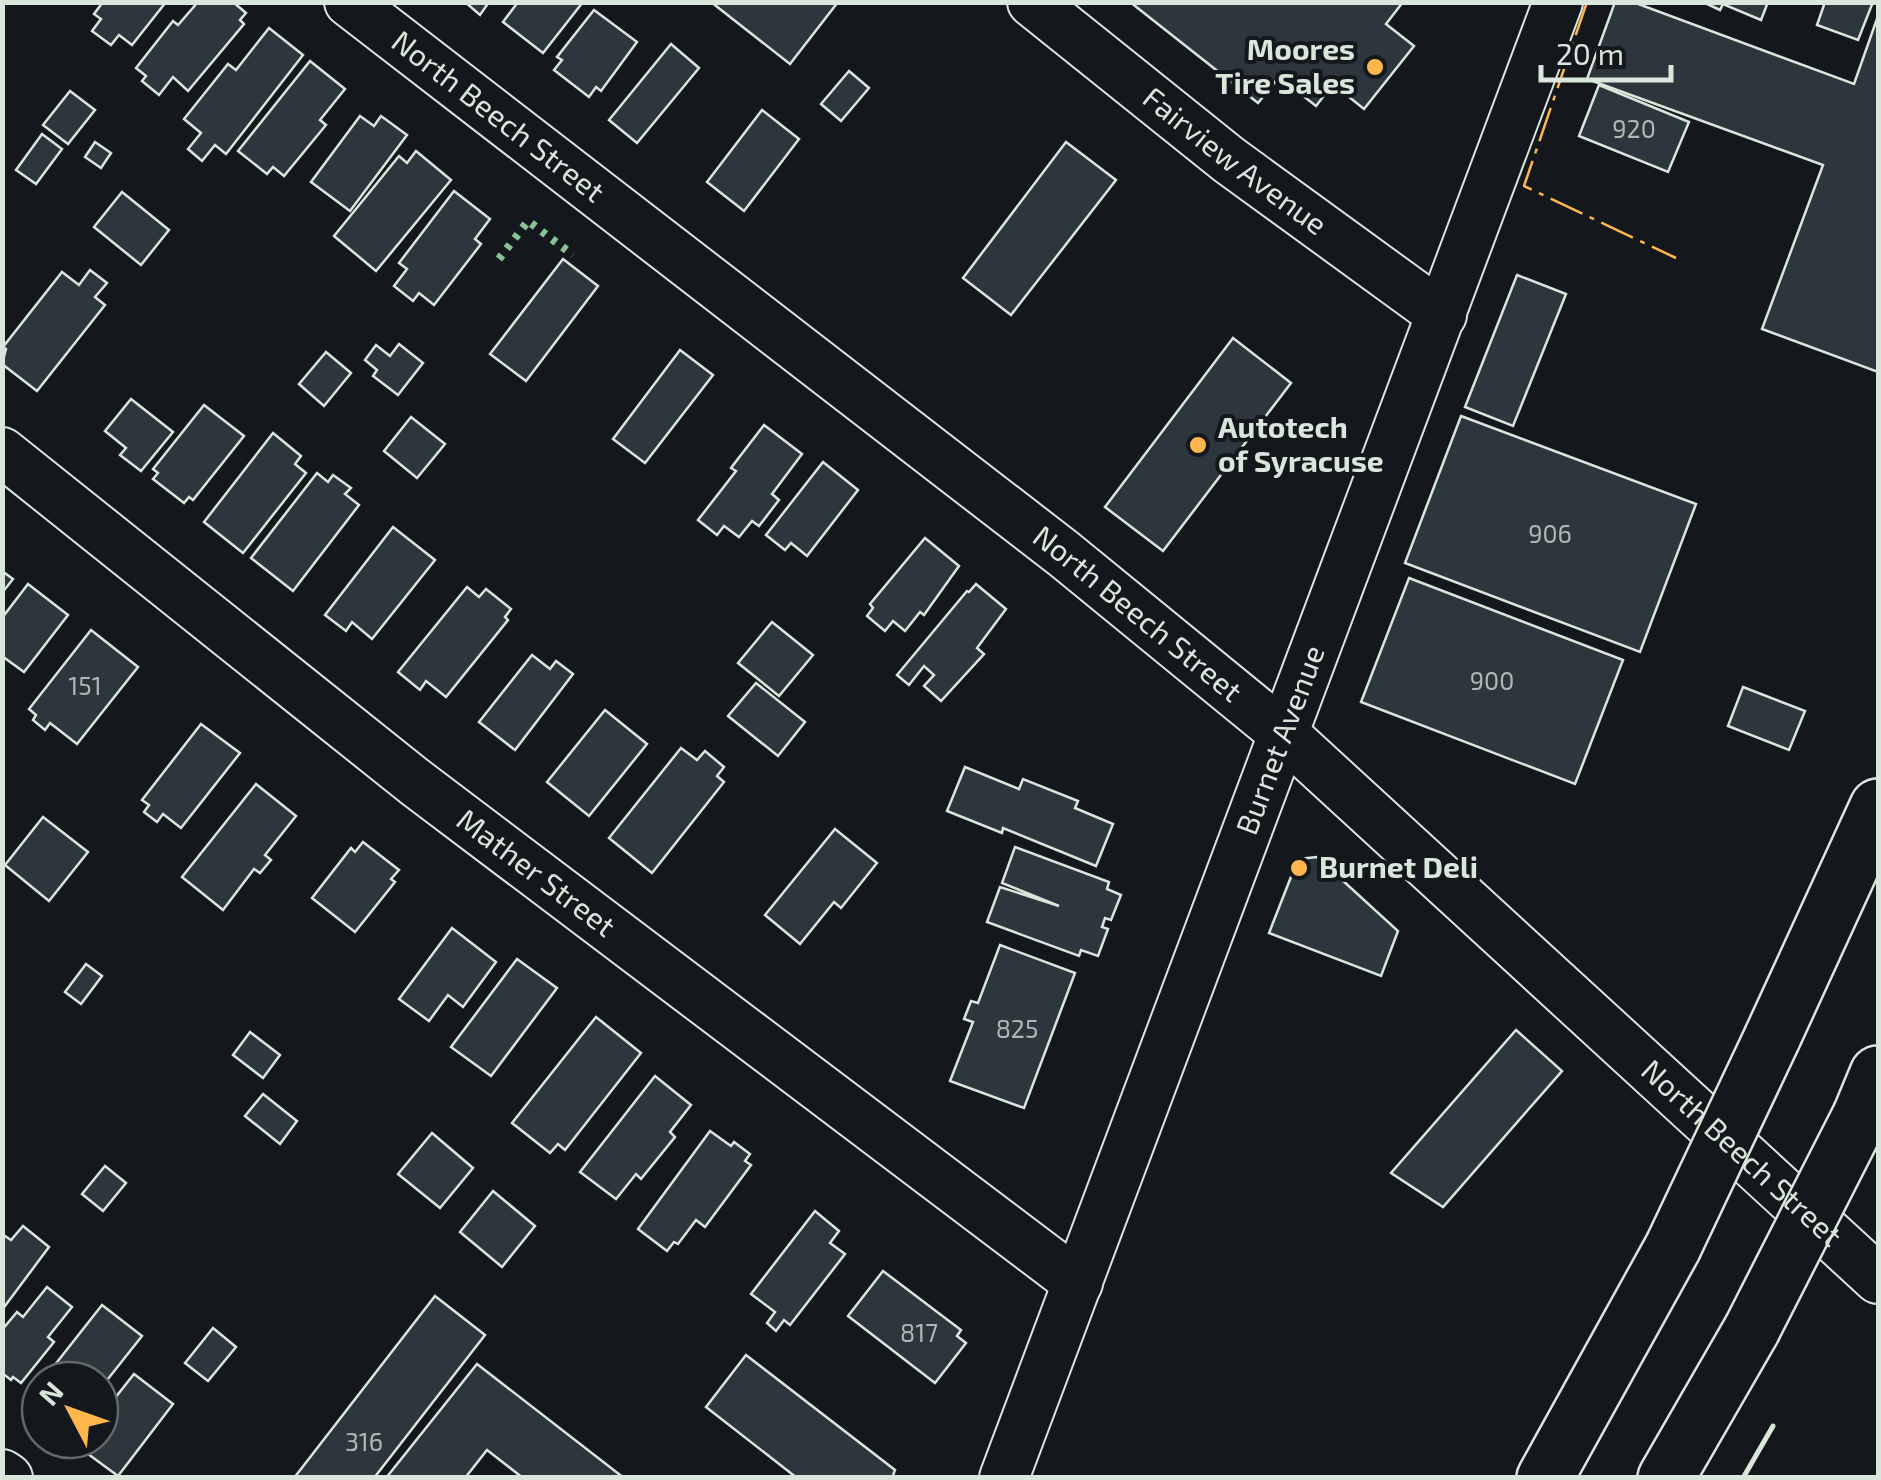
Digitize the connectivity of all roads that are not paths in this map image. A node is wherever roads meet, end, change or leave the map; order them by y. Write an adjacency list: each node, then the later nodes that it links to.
1 (349, 2): 6 (street, North Beech Street)
2 (1032, 2): 4 (street, Fairview Avenue)
3 (1558, 2): 4 (street, Burnet Avenue)
4 (1442, 315): 6 (street, Burnet Avenue)
5 (2, 452): 10 (street, Mather Street)
6 (1284, 734): 9 (street, North Beech Street); 10 (street, Burnet Avenue)
7 (1878, 807): 12 (highway, bridge)
8 (1870, 1094): 13 (highway, bridge)
9 (1878, 1279)
10 (1078, 1283): 11 (street, Burnet Avenue)
11 (1004, 1478)
12 (1545, 1478)
13 (1666, 1478)

